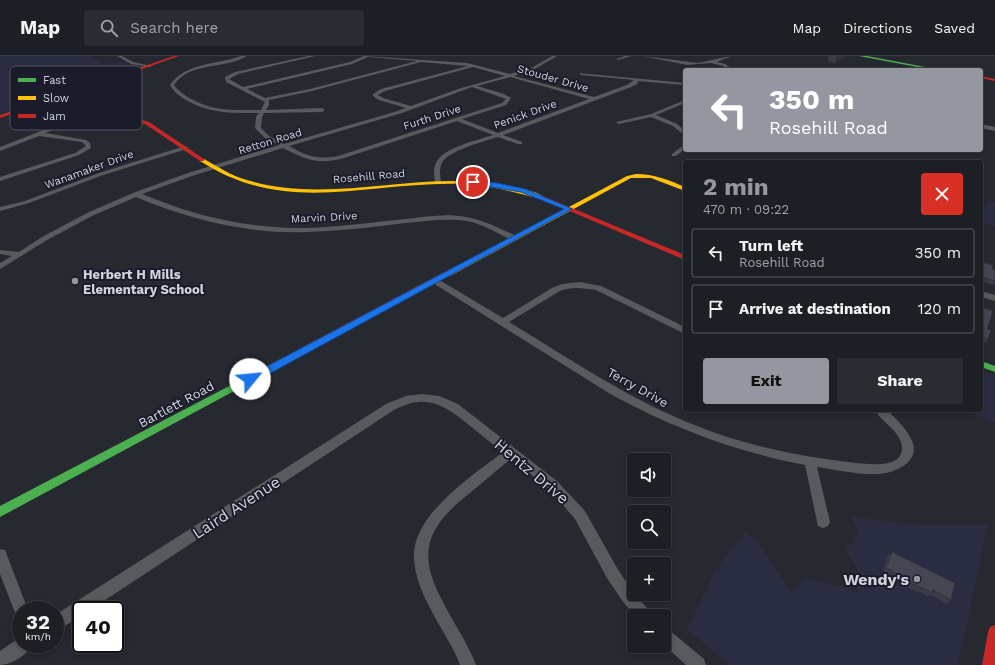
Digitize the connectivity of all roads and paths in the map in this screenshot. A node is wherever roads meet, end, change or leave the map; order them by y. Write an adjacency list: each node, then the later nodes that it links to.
1 (119, 56): 16 (street)
2 (177, 56): 16 (street)
3 (245, 56): 33 (street)
4 (313, 56): 27 (street)
5 (367, 56): 13 (street, Stouder Drive); 27 (street)
6 (427, 56): 13 (street)
7 (555, 56): 21 (street, Retton Road)
8 (629, 56): 12 (street)
9 (646, 56): 14 (street)
10 (729, 56): 14 (street)
11 (861, 56): 18 (street)
12 (618, 59)
13 (422, 60): 15 (street, Stouder Drive); 28 (street)
14 (711, 62): 17 (street)
15 (476, 65): 21 (street, Stouder Drive); 31 (street)
16 (150, 66): 19 (street)
17 (729, 68)
18 (928, 68)
19 (142, 69)
20 (581, 74): 23 (street)
21 (510, 75): 26 (street, Retton Road); 29 (street, Stouder Drive)
22 (983, 78): 24 (street)
23 (637, 79): 25 (street); 29 (street, Penick Drive)
24 (995, 80)
25 (683, 84)
26 (473, 86): 31 (street, Retton Road); 37 (street, Furth Drive)
27 (243, 88): 28 (street)
28 (266, 99): 33 (street)
29 (594, 99): 45 (street, Penick Drive)
30 (683, 102): 35 (street)
31 (411, 108): 47 (street, Retton Road)
32 (322, 110): 33 (street)
33 (263, 111): 47 (street)
34 (10, 113): 36 (street)
35 (652, 115): 39 (street); 43 (street)
36 (0, 116)
37 (457, 120): 45 (street); 47 (street, Furth Drive)
38 (142, 122): 49 (street, Rosehill Road)
39 (619, 122)
40 (983, 126): 41 (street)
41 (995, 129)
42 (50, 130): 44 (street)
43 (683, 132)
44 (39, 134): 48 (street); 53 (street)
45 (497, 134): 46 (street); 54 (street, Penick Drive)
46 (520, 143)
47 (285, 147): 52 (street, Retton Road)
48 (0, 148)
49 (185, 148): 52 (street, Rosehill Road); 57 (street, Wanamaker Drive)
50 (683, 148): 51 (street)
51 (674, 155)
52 (214, 168): 54 (street, Rosehill Road); 56 (street, Retton Road)
53 (0, 179)
54 (438, 182): 58 (street, Rosehill Road)
55 (683, 188): 58 (street, Bartlett Road)
56 (135, 194): 59 (street, Marvin Drive); 61 (street, Retton Road)
57 (0, 209)
58 (569, 209): 59 (street, Bartlett Road); 62 (street, Rosehill Road)
59 (514, 238): 64 (street, Bartlett Road)
60 (0, 252): 61 (street)
61 (19, 254): 63 (street, Retton Road)
62 (683, 257)
63 (0, 267)
64 (436, 281): 67 (street, Terry Drive); 75 (street, Bartlett Road)
65 (983, 295): 66 (street)
66 (995, 298)
67 (503, 322): 68 (street); 74 (street, Terry Drive)
68 (683, 330)
69 (983, 365): 70 (street)
70 (995, 369)
71 (419, 398): 73 (street, Hentz Drive); 80 (street, Laird Avenue)
72 (882, 412): 74 (street, Terry Drive)
73 (511, 452): 79 (street, Hentz Drive); 85 (street)
74 (810, 462): 76 (street)
75 (0, 512)
76 (823, 522)
77 (0, 555): 78 (street)
78 (18, 601)
79 (639, 609)
80 (64, 618)
81 (995, 632): 87 (street)
82 (671, 641): 86 (street)
83 (12, 652): 84 (street)
84 (0, 660)
85 (468, 665)
86 (698, 665)
87 (990, 665)

